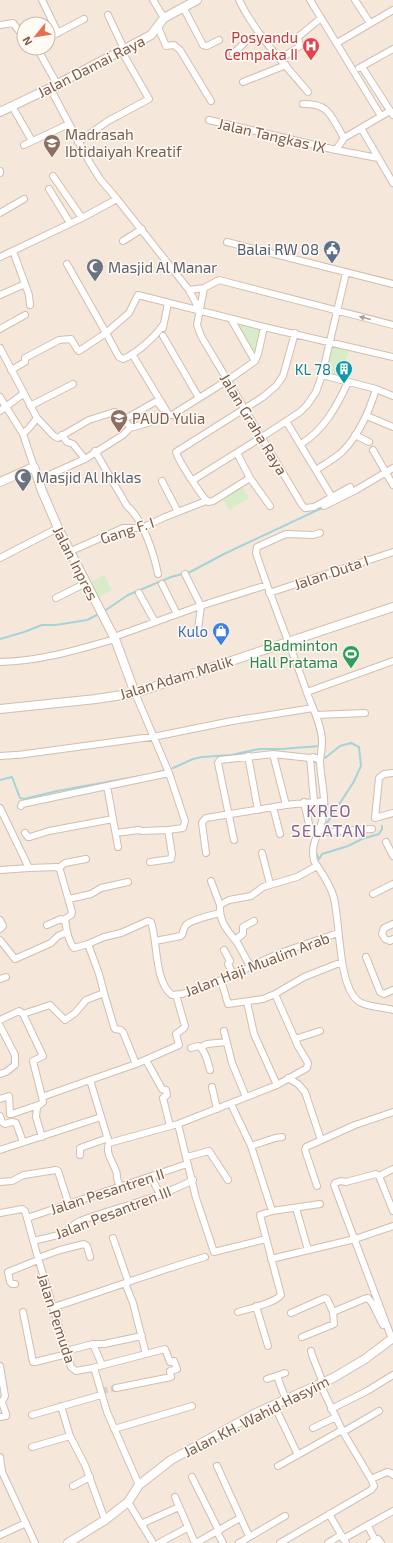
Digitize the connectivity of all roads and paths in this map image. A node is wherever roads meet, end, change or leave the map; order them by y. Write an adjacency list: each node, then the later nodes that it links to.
1 (42, 0): 17 (street)
2 (152, 0): 10 (street)
3 (197, 0): 7 (street, Jalan Damai Raya)
4 (239, 0): 18 (street)
5 (310, 0): 11 (street)
6 (355, 0): 13 (street)
7 (184, 7): 10 (street, Jalan Damai Raya); 19 (street)
8 (393, 10): 13 (street)
9 (108, 14): 22 (street)
10 (164, 18): 16 (street, Jalan Damai Raya)
11 (322, 18): 20 (street); 25 (street)
12 (84, 19): 17 (street)
13 (370, 23): 20 (street)
14 (0, 25): 15 (street)
15 (16, 27)
16 (158, 27): 22 (street, Jalan Damai Raya); 32 (street)
17 (58, 33)
18 (260, 34): 23 (street); 25 (street)
19 (219, 40)
20 (337, 42): 28 (street)
21 (393, 49): 27 (street)
22 (123, 50): 30 (street, Jalan Damai Raya); 43 (street)
23 (233, 54)
24 (41, 56): 30 (street)
25 (280, 59): 26 (street)
26 (286, 65): 29 (street); 31 (street)
27 (362, 67): 28 (street); 36 (street)
28 (354, 71): 37 (street)
29 (243, 82)
30 (54, 86): 34 (street, Jalan Damai Raya); 39 (street)
31 (308, 92)
32 (211, 101)
33 (303, 104): 41 (street)
34 (12, 106): 35 (street, Jalan Damai Raya); 42 (street)
35 (0, 112)
36 (392, 113): 37 (street)
37 (381, 116): 40 (street)
38 (209, 120): 45 (street, Jalan Tangkas IX)
39 (69, 124): 42 (street); 43 (street)
40 (361, 128): 41 (street); 46 (street)
41 (344, 138): 45 (street)
42 (32, 141): 44 (street)
43 (78, 142): 51 (street)
44 (24, 145)
45 (336, 150): 46 (street, Jalan Tangkas IX)
46 (378, 158): 48 (street)
47 (53, 176): 53 (street)
48 (393, 183)
49 (49, 189): 54 (street)
50 (24, 199): 52 (street)
51 (117, 199): 53 (street); 55 (street)
52 (0, 213)
53 (82, 218): 54 (street)
54 (70, 223): 58 (street)
55 (142, 229): 56 (street); 65 (street)
56 (123, 241)
57 (227, 242): 61 (street)
58 (13, 251): 59 (street); 62 (street)
59 (0, 257)
60 (67, 264): 76 (street)
61 (346, 273): 63 (street); 70 (street)
62 (25, 284): 66 (street); 68 (street)
63 (393, 284)
64 (204, 288): 65 (street); 69 (street, Jalan Graha Raya); 70 (street)
65 (189, 290): 69 (street)
66 (0, 295)
67 (168, 303): 69 (street); 76 (street); 78 (street)
68 (30, 305)
69 (200, 311): 72 (street); 86 (street, Jalan Graha Raya)
70 (337, 311): 73 (street, one-way to 70); 79 (street)
71 (25, 315): 75 (street)
72 (231, 319): 74 (street); 83 (street)
73 (393, 325)
74 (264, 327): 77 (street); 83 (street)
75 (0, 329)
76 (106, 333): 81 (street); 84 (street)
77 (295, 333): 79 (street); 96 (street)
78 (160, 335): 81 (street); 93 (street)
79 (330, 342): 82 (street); 85 (street)
80 (0, 348): 84 (street)
81 (132, 354): 98 (street)
82 (393, 357)
83 (255, 361): 86 (street)
84 (12, 370): 90 (street)
85 (322, 375): 87 (street); 102 (street)
86 (228, 380): 93 (street); 96 (street, Jalan Graha Raya)
87 (348, 382): 89 (street); 111 (street)
88 (73, 384): 94 (street)
89 (376, 389): 91 (street); 99 (street)
90 (23, 394): 94 (street); 95 (street)
91 (393, 396)
92 (0, 397): 95 (street)
93 (199, 398): 98 (street)
94 (30, 406): 100 (street)
95 (7, 407): 97 (street); 106 (street)
96 (245, 409): 109 (street, Jalan Graha Raya); 122 (street)
97 (0, 411)
98 (169, 415): 101 (street)
99 (367, 416): 104 (street); 108 (street)
100 (36, 418): 106 (street); 107 (street)
101 (125, 419): 105 (street); 107 (street)
102 (286, 421): 109 (street); 111 (street)
103 (151, 422): 105 (street)
104 (393, 427)
105 (130, 428): 113 (street)
106 (23, 434): 116 (street)
107 (62, 435): 115 (street)
108 (355, 435): 110 (street); 118 (street)
109 (262, 437): 114 (street); 127 (street, Jalan Graha Raya)
110 (369, 442)
111 (301, 444): 118 (street)
112 (373, 450): 119 (street)
113 (95, 451): 115 (street); 133 (street)
114 (237, 453): 120 (street); 122 (street)
115 (86, 459): 121 (street)
116 (34, 467): 121 (street, Jalan Inpres); 124 (street)
117 (393, 468): 119 (street)
118 (316, 470): 127 (street)
119 (386, 472): 125 (street); 130 (street)
120 (250, 478): 128 (street, Gang F. I); 129 (street)
121 (38, 480): 132 (street, Jalan Inpres)
122 (193, 480): 128 (street)
123 (162, 481): 131 (street)
124 (0, 482)
125 (393, 485)
126 (350, 487): 127 (street)
127 (332, 497)
128 (206, 501): 131 (street, Gang F. I)
129 (270, 506)
130 (324, 506)
131 (178, 512): 133 (street, Gang F. I)
132 (58, 528): 135 (street, Jalan Inpres); 137 (street)
133 (142, 528): 135 (street, Gang F. I); 138 (street)
134 (320, 533): 142 (street)
135 (70, 550): 140 (street, Jalan Inpres)
136 (393, 552): 144 (street, Jalan Duta I)
137 (0, 558)
138 (158, 574)
139 (185, 574): 146 (street)
140 (86, 583): 145 (street); 151 (street, Jalan Inpres)
141 (162, 584): 148 (street)
142 (267, 585): 144 (street); 146 (street)
143 (139, 593): 149 (street)
144 (269, 593): 152 (street)
145 (56, 598)
146 (201, 606): 148 (street); 150 (street)
147 (393, 607): 152 (street, Jalan Adam Malik)
148 (177, 614): 149 (street)
149 (155, 622): 151 (street)
150 (198, 629)
151 (114, 638): 154 (street); 156 (street, Jalan Inpres)
152 (289, 641): 155 (street); 156 (street, Jalan Adam Malik)
153 (393, 661): 155 (street)
154 (0, 662)
155 (307, 692): 157 (street)
156 (135, 693): 158 (street, Jalan Adam Malik); 161 (street)
157 (313, 708): 160 (street); 161 (street)
158 (0, 709)
159 (365, 713): 160 (street)
160 (316, 715): 166 (street)
161 (154, 737): 163 (street); 167 (street)
162 (273, 754): 164 (street); 165 (street); 173 (street)
163 (0, 756)
164 (248, 756): 177 (street); 179 (street)
165 (310, 758): 166 (street); 170 (street)
166 (320, 760): 171 (street)
167 (169, 774): 169 (street); 183 (street)
168 (393, 774): 178 (street)
169 (107, 786): 174 (street); 180 (street)
170 (314, 801): 171 (street); 172 (street)
171 (324, 801): 181 (street)
172 (304, 802): 173 (street); 187 (street)
173 (286, 805): 175 (street)
174 (21, 806)
175 (273, 807): 177 (street); 186 (street)
176 (0, 808): 197 (street)
177 (258, 810): 179 (street)
178 (393, 813)
179 (230, 815): 188 (street); 192 (street)
180 (113, 819): 184 (street); 185 (street)
181 (319, 828): 182 (street); 196 (street)
182 (372, 829)
183 (168, 830): 185 (street); 195 (street)
184 (24, 833)
185 (116, 833): 190 (street)
186 (280, 834)
187 (311, 834)
188 (234, 840)
189 (386, 842): 193 (street)
190 (118, 847)
191 (262, 853): 202 (street)
192 (206, 854)
193 (393, 856)
194 (86, 859): 198 (street)
195 (150, 862)
196 (317, 866): 202 (street); 215 (street)
197 (29, 868): 198 (street); 199 (street)
198 (59, 868): 205 (street)
199 (0, 870)
200 (210, 881): 206 (street)
201 (128, 882): 205 (street)
202 (270, 884): 206 (street)
203 (393, 884): 204 (street)
204 (373, 894)
205 (69, 899): 209 (street)
206 (220, 905): 207 (street)
207 (220, 912): 218 (street); 219 (street)
208 (0, 920): 213 (street)
209 (65, 921): 212 (street); 214 (street)
210 (254, 921): 218 (street)
211 (393, 924): 216 (street)
212 (48, 925)
213 (0, 929)
214 (67, 932): 217 (street); 220 (street)
215 (338, 933): 223 (street); 224 (street, Jalan Haji Mualim Arab)
216 (393, 939)
217 (0, 940)
218 (235, 940): 224 (street)
219 (154, 941): 220 (street); 230 (street)
220 (88, 944): 228 (street)
221 (224, 950): 225 (street)
222 (366, 957): 227 (street)
223 (342, 962): 229 (street); 232 (street)
224 (250, 966): 225 (street, Jalan Haji Mualim Arab)
225 (233, 974): 226 (street, Jalan Haji Mualim Arab)
226 (221, 980): 230 (street, Jalan Haji Mualim Arab); 231 (street)
227 (393, 990)
228 (104, 993): 233 (street); 243 (street)
229 (275, 994): 231 (street); 238 (street)
230 (176, 995): 242 (street)
231 (247, 1002): 248 (street)
232 (393, 1010)
233 (23, 1014): 234 (street); 250 (street)
234 (0, 1020)
235 (0, 1026): 245 (street)
236 (224, 1031): 239 (street)
237 (320, 1031): 238 (street)
238 (295, 1038): 246 (street)
239 (226, 1042): 240 (street); 251 (street)
240 (201, 1047): 241 (street); 244 (street)
241 (192, 1048)
242 (146, 1060): 243 (street); 260 (street)
243 (136, 1064): 247 (street)
244 (210, 1070)
245 (0, 1074)
246 (288, 1078): 248 (street); 263 (street)
247 (88, 1081): 250 (street); 258 (street)
248 (277, 1085): 251 (street)
249 (212, 1088): 255 (street)
250 (42, 1097): 254 (street)
251 (246, 1097): 253 (street)
252 (0, 1099): 254 (street)
253 (231, 1104): 255 (street); 266 (street)
254 (38, 1105): 261 (street)
255 (217, 1109): 259 (street)
256 (392, 1113): 263 (street)
257 (0, 1116): 265 (street)
258 (101, 1117): 261 (street); 264 (street)
259 (178, 1124): 260 (street); 269 (street)
260 (170, 1126): 264 (street)
261 (42, 1137): 265 (street)
262 (282, 1137): 266 (street)
263 (321, 1140): 278 (street)
264 (109, 1141): 268 (street); 277 (street)
265 (23, 1142): 267 (street)
266 (251, 1146): 283 (street)
267 (0, 1150)
268 (80, 1155)
269 (186, 1157): 270 (street); 275 (street)
270 (187, 1164): 273 (street, Jalan Pesantren II); 274 (street)
271 (393, 1169): 272 (street)
272 (379, 1176): 284 (street); 290 (street)
273 (151, 1177): 277 (street, Jalan Pesantren II); 279 (street)
274 (192, 1180): 279 (street, Jalan Pesantren III); 289 (street)
275 (228, 1180)
276 (0, 1182): 281 (street)
277 (120, 1186): 281 (street, Jalan Pesantren II)
278 (317, 1186)
279 (160, 1194): 291 (street, Jalan Pesantren III)
280 (320, 1204): 282 (street)
281 (69, 1205): 286 (street, Jalan Pesantren II)
282 (296, 1208): 283 (street); 292 (street)
283 (272, 1211): 289 (street)
284 (393, 1211)
285 (0, 1213): 286 (street)
286 (27, 1218): 291 (street, Jalan Pemuda)
287 (393, 1227): 290 (street)
288 (113, 1238): 297 (street)
289 (266, 1239): 296 (street)
290 (355, 1239): 292 (street); 307 (street)
291 (33, 1241): 295 (street, Jalan Pemuda)
292 (308, 1250): 296 (street)
293 (90, 1257): 295 (street)
294 (205, 1257): 297 (street)
295 (38, 1259): 298 (street); 300 (street, Jalan Pemuda)
296 (271, 1259): 299 (street)
297 (126, 1282): 300 (street); 305 (street)
298 (15, 1284)
299 (256, 1306): 302 (street); 309 (street)
300 (54, 1307): 311 (street, Jalan Pemuda)
301 (23, 1312): 311 (street)
302 (238, 1312)
303 (333, 1312): 304 (street); 306 (street); 307 (street)
304 (291, 1313)
305 (142, 1336): 308 (street); 312 (street)
306 (302, 1337)
307 (392, 1339): 321 (street, Jalan KH. Wahid Hasyim)
308 (93, 1344): 311 (street); 313 (street)
309 (268, 1346)
310 (311, 1351): 321 (street)
311 (67, 1353): 315 (street, Jalan Pemuda)
312 (146, 1354): 313 (street); 322 (street)
313 (102, 1365): 315 (street)
314 (0, 1366): 317 (street)
315 (92, 1368): 323 (street, Jalan Pemuda)
316 (285, 1373): 319 (street)
317 (1, 1375): 331 (street)
318 (393, 1375): 328 (street)
319 (277, 1376): 320 (street); 324 (street)
320 (267, 1379)
321 (322, 1384): 324 (street, Jalan KH. Wahid Hasyim); 328 (street)
322 (116, 1388)
323 (101, 1393): 326 (street); 333 (street, Jalan Pemuda)
324 (286, 1400): 325 (street, Jalan KH. Wahid Hasyim)
325 (274, 1405): 338 (street); 348 (street, Jalan KH. Wahid Hasyim)
326 (61, 1406): 330 (street); 336 (street)
327 (192, 1406): 333 (street)
328 (331, 1408): 332 (street)
329 (379, 1411): 335 (street)
330 (32, 1415)
331 (0, 1417)
332 (336, 1417): 334 (street); 335 (street)
333 (114, 1428): 348 (street, Jalan Pemuda)
334 (313, 1428)
335 (342, 1431): 338 (street); 346 (street)
336 (70, 1436): 337 (street); 344 (street)
337 (32, 1447)
338 (298, 1455): 341 (street)
339 (0, 1457): 342 (street)
340 (217, 1466): 355 (street)
341 (278, 1466)
342 (1, 1472): 357 (street)
343 (393, 1475): 346 (street)
344 (90, 1477): 347 (street); 356 (street)
345 (192, 1477): 361 (street)
346 (371, 1479): 353 (street)
347 (73, 1486)
348 (139, 1486): 350 (street, Jalan KH. Wahid Hasyim)
349 (175, 1497): 351 (street)
350 (128, 1502): 356 (street, Jalan KH. Wahid Hasyim); 358 (street)
351 (179, 1507): 358 (street); 360 (street)
352 (393, 1511): 359 (street)
353 (329, 1514): 364 (street); 373 (street)
354 (285, 1516): 363 (street)
355 (240, 1518): 361 (street); 363 (street)
356 (105, 1520): 367 (street, Jalan KH. Wahid Hasyim)
357 (26, 1523): 362 (street); 366 (street)
358 (141, 1524): 368 (street)
359 (368, 1526): 364 (street); 365 (street)
360 (187, 1528): 369 (street); 370 (street)
361 (218, 1531): 370 (street); 371 (street)
362 (0, 1535)
363 (249, 1536): 372 (street)
364 (343, 1539): 374 (street)
365 (375, 1542)
366 (35, 1543)
367 (68, 1543)
368 (153, 1543)
369 (159, 1543)
370 (195, 1543)
371 (224, 1543)
372 (239, 1543)
373 (280, 1543)
374 (328, 1543)

